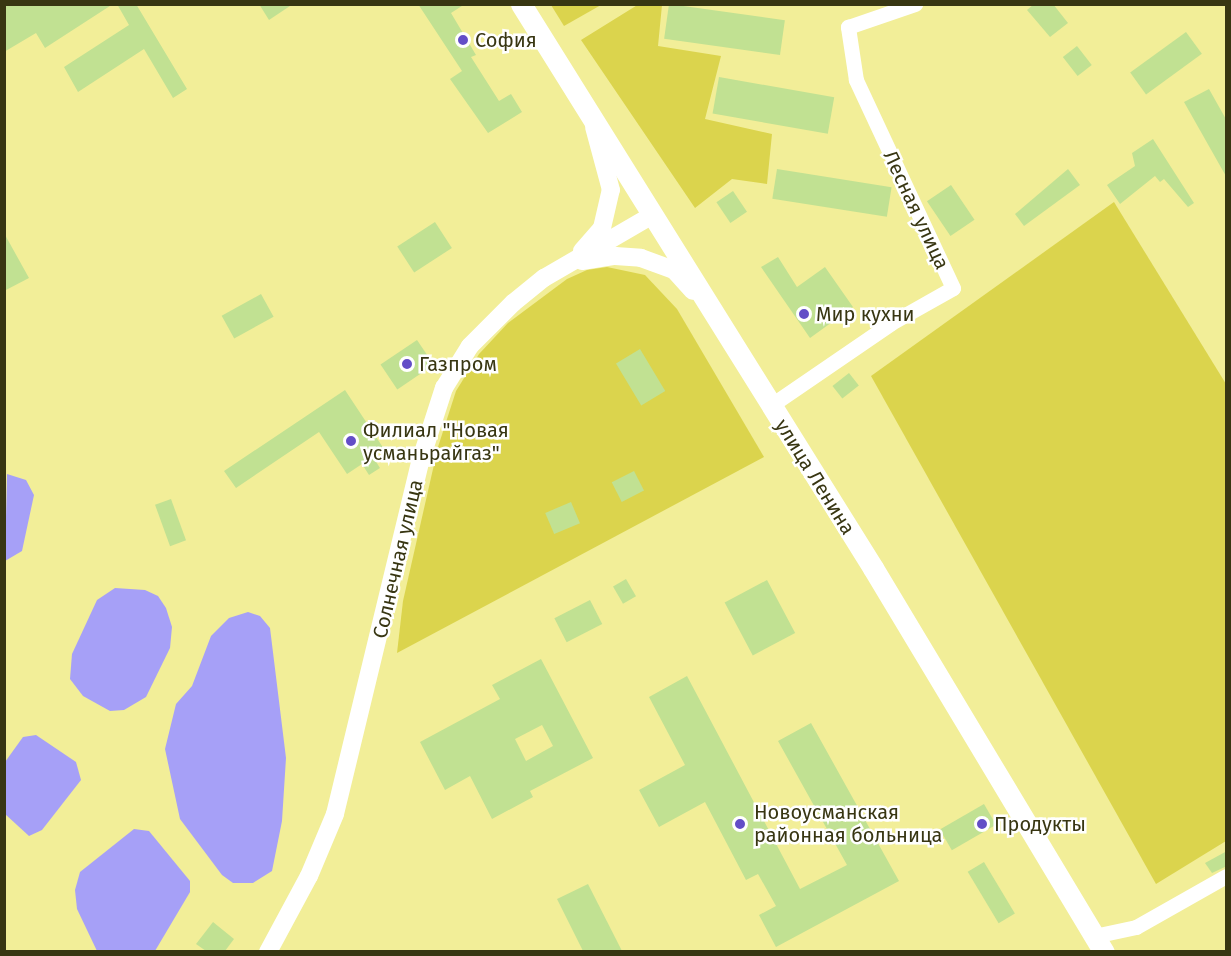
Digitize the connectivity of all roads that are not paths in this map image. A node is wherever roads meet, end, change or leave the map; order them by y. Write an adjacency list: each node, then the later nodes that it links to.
1 (522, 4): 3 (main road, улица Ленина)
2 (915, 4): 7 (street, Лесная улица)
3 (592, 120): 4 (main road, улица Ленина); 5 (street)
4 (651, 216): 5 (street, Солнечная улица); 6 (main road, улица Ленина)
5 (571, 262): 6 (street); 10 (street, Солнечная улица)
6 (710, 310): 7 (main road, улица Ленина)
7 (770, 406): 9 (main road, улица Ленина)
8 (1227, 876): 9 (street)
9 (1099, 944)
10 (268, 951)

